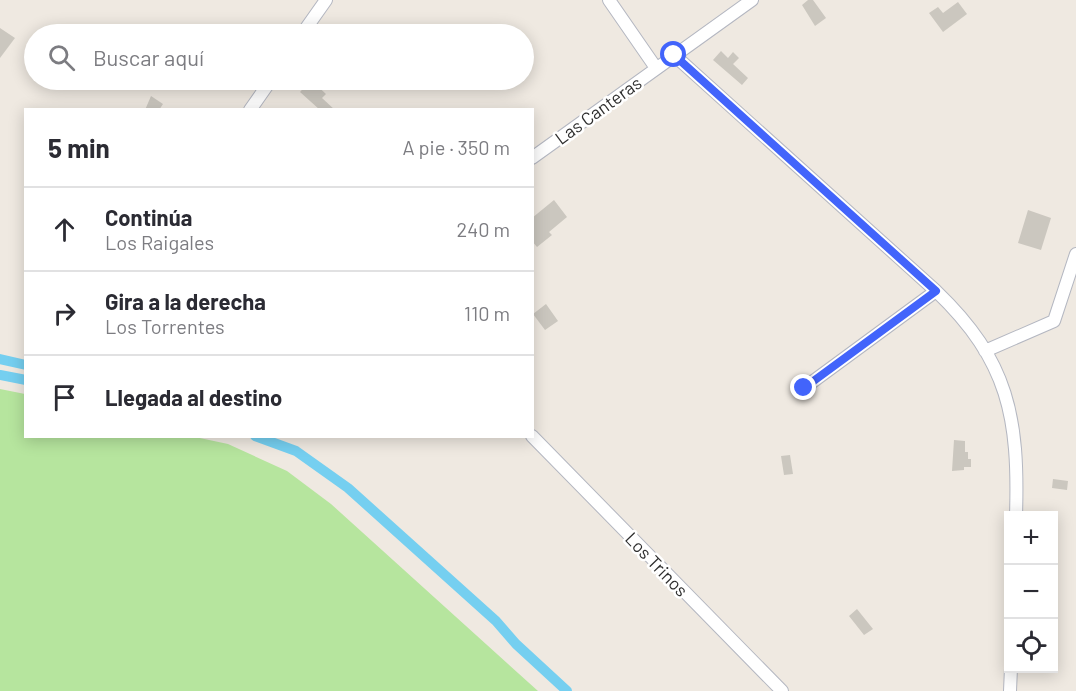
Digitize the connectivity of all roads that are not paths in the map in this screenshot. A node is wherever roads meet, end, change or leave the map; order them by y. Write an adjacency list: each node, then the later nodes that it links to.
1 (326, 0): 4 (street)
2 (609, 0): 6 (street)
3 (752, 0): 5 (street, Las Canteras)
4 (309, 24)
5 (674, 55): 6 (street, Las Canteras); 11 (street)
6 (656, 68): 9 (street, Las Canteras)
7 (264, 90): 8 (street)
8 (251, 108)
9 (534, 157)
10 (1076, 254): 12 (street)
11 (936, 291): 12 (street); 13 (street)
12 (985, 351): 15 (street)
13 (804, 388)
14 (534, 438): 17 (street, Los Trinos)
15 (1016, 511)
16 (1011, 673): 18 (street)
17 (782, 691)
18 (1010, 691)

